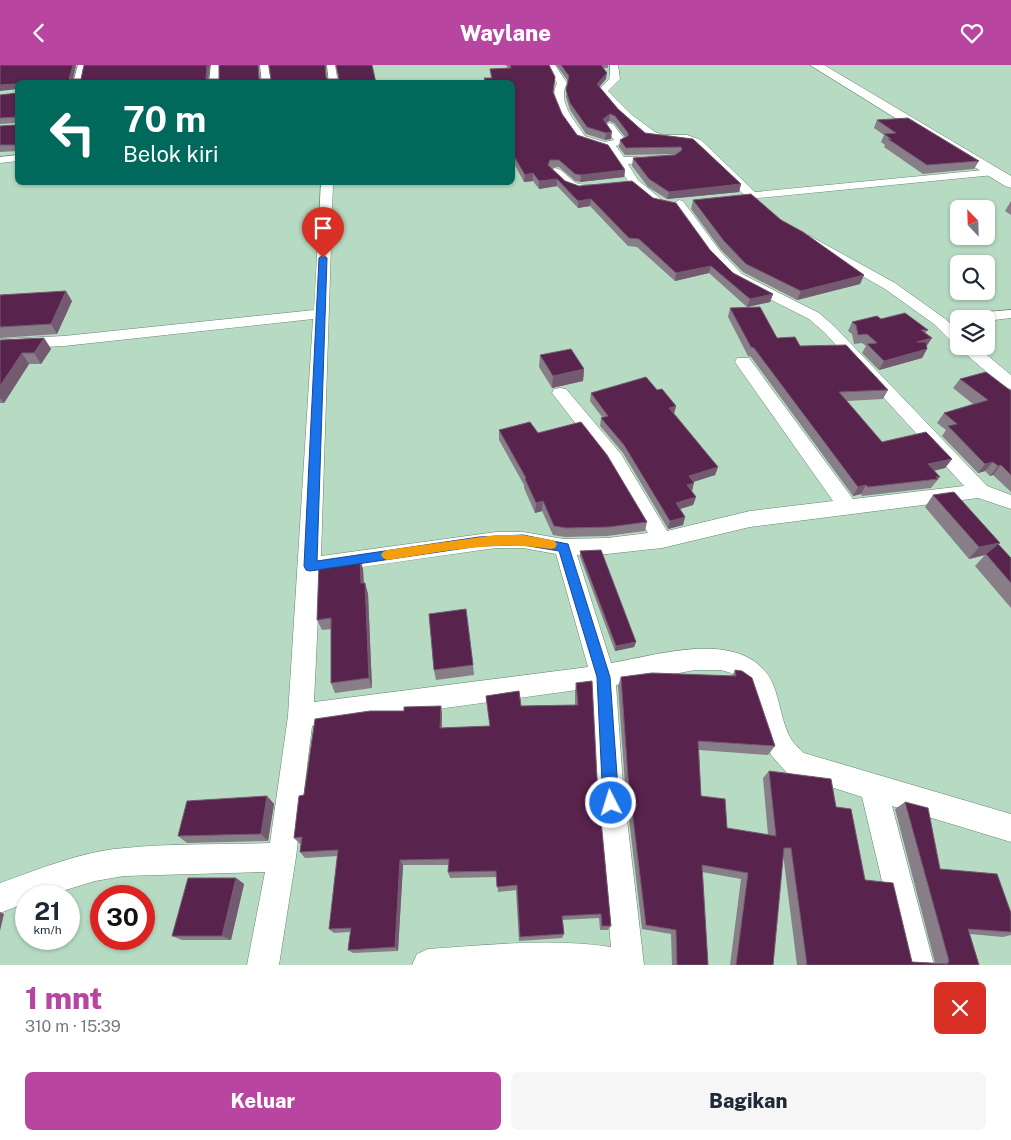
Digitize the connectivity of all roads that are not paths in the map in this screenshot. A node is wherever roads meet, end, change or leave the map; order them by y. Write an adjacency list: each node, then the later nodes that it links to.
1 (82, 65): 8 (street)
2 (215, 65): 9 (street)
3 (264, 65): 10 (street)
4 (331, 65): 11 (street)
5 (551, 65): 13 (street)
6 (614, 65): 23 (street)
7 (816, 65): 19 (main road)
8 (78, 80)
9 (214, 80)
10 (267, 80)
11 (334, 80)
12 (608, 126): 13 (street)
13 (607, 145): 17 (street)
14 (674, 157): 17 (street)
15 (15, 158): 16 (street)
16 (0, 160)
17 (621, 161): 26 (street)
18 (555, 171): 22 (street)
19 (994, 172): 20 (main road); 23 (street)
20 (1011, 183)
21 (327, 185): 29 (street)
22 (606, 186)
23 (752, 196): 24 (street); 27 (street)
24 (733, 198)
25 (697, 202): 26 (street)
26 (678, 204): 40 (street)
27 (767, 210)
28 (799, 233): 33 (street)
29 (320, 314): 35 (street); 45 (street)
30 (1011, 314): 31 (street)
31 (995, 316)
32 (950, 320): 33 (street)
33 (939, 321): 34 (street)
34 (950, 332)
35 (0, 344)
36 (977, 355): 38 (street)
37 (743, 363): 42 (street)
38 (1011, 384)
39 (560, 393): 43 (street)
40 (980, 491): 41 (street); 42 (street)
41 (1011, 503)
42 (848, 507): 43 (street)
43 (662, 540): 44 (street)
44 (564, 547): 45 (street); 46 (street)
45 (310, 566): 47 (street)
46 (604, 677): 47 (street); 48 (street); 54 (street)
47 (301, 716): 50 (street)
48 (873, 786): 49 (street); 55 (street)
49 (1011, 828)
50 (282, 857): 51 (street); 52 (street)
51 (0, 898)
52 (263, 965)
53 (428, 965): 54 (street)
54 (626, 965)
55 (918, 965)

